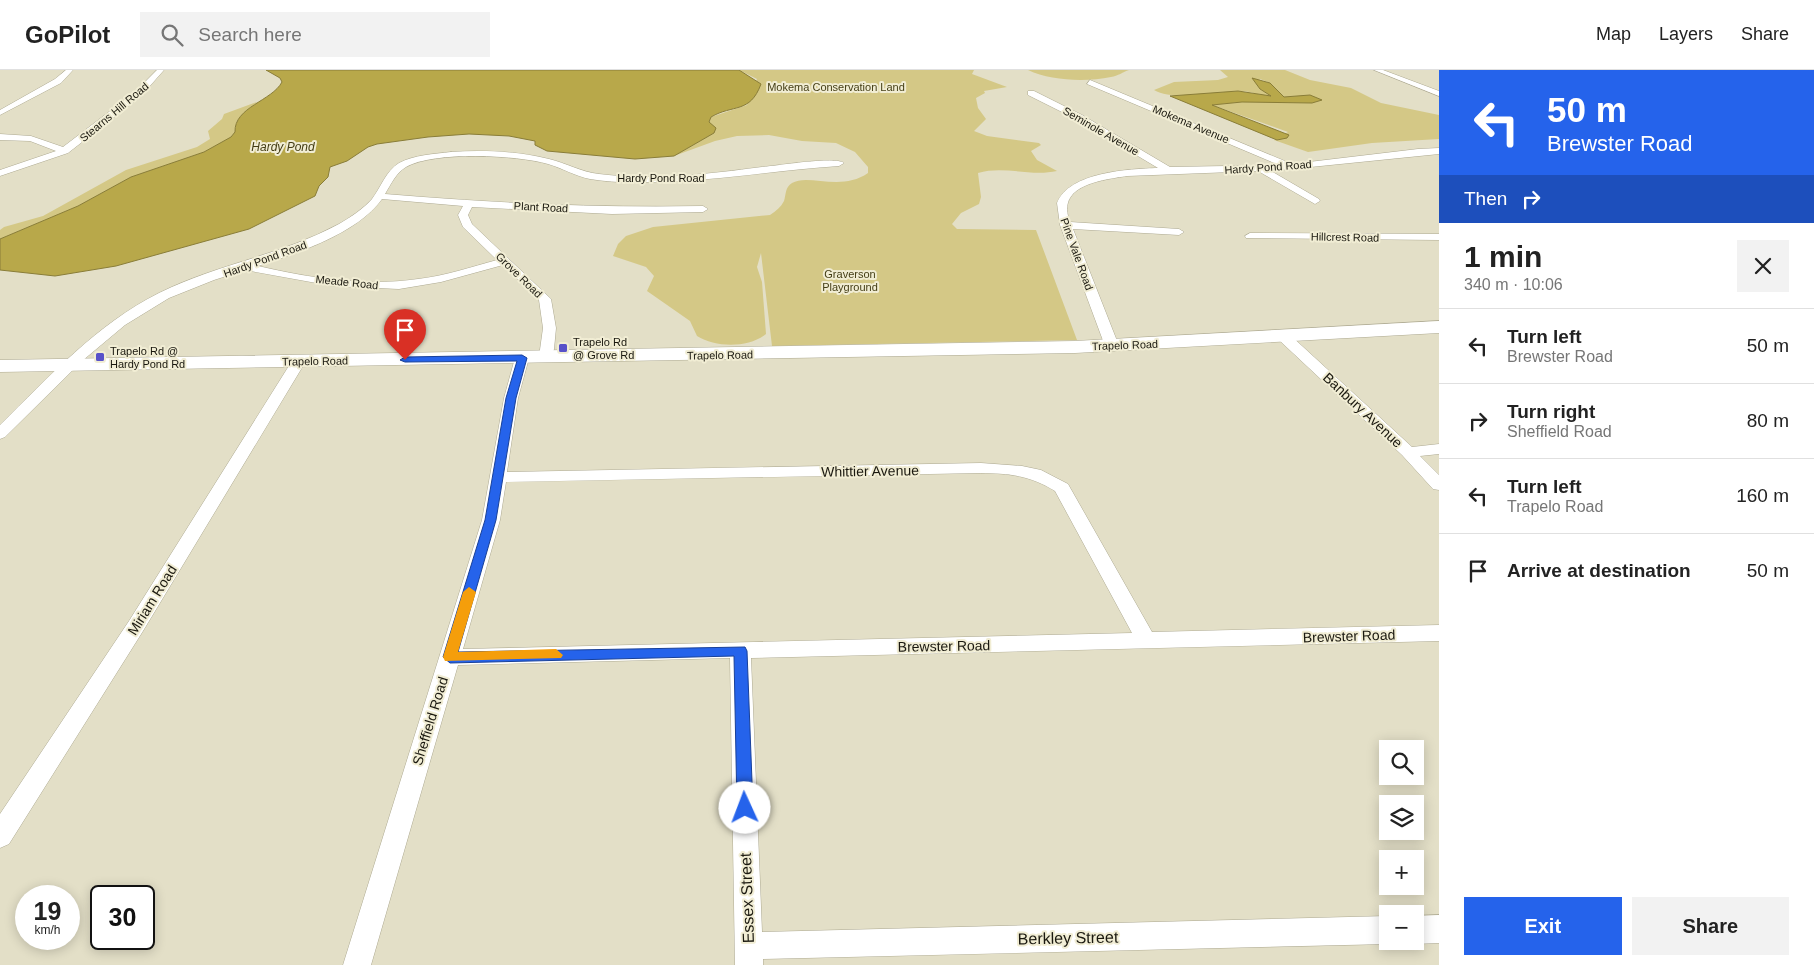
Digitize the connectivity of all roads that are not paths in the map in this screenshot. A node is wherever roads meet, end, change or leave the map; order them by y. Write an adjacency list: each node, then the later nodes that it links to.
1 (70, 70): 7 (street)
2 (160, 70): 9 (street, Stearns Hill Road)
3 (1377, 70): 6 (street)
4 (1090, 82): 12 (street, Mokema Avenue)
5 (1031, 93): 14 (street, Seminole Avenue)
6 (1439, 94)
7 (0, 112)
8 (0, 137): 9 (street, Stearns Hill Road)
9 (65, 151): 15 (street, Stearns Hill Road)
10 (1439, 151): 12 (street, Hardy Pond Road)
11 (839, 163): 17 (street, Hardy Pond Road)
12 (1291, 167): 13 (street, Hardy Pond Road)
13 (1261, 169): 14 (street, Hardy Pond Road); 18 (street)
14 (1170, 171): 16 (street, Hardy Pond Road)
15 (0, 173)
16 (1097, 178): 21 (street, Pine Vale Road)
17 (379, 196): 19 (street, Plant Road); 28 (street, Hardy Pond Road)
18 (1315, 201)
19 (469, 204): 20 (street, Plant Road); 27 (street, Grove Road)
20 (703, 209)
21 (1065, 225): 22 (street); 31 (street, Pine Vale Road)
22 (1179, 232)
23 (1250, 236): 25 (street, Hillcrest Road)
24 (1439, 237): 25 (street, Hillcrest Road)
25 (1422, 238): 26 (street)
26 (1439, 246)
27 (505, 261): 28 (street, Meade Road); 32 (street, Grove Road)
28 (246, 266): 35 (street, Hardy Pond Road)
29 (1439, 327): 30 (main road, Trapelo Road)
30 (1284, 337): 31 (main road, Trapelo Road); 39 (street, Banbury Avenue)
31 (1112, 346): 32 (main road, Trapelo Road)
32 (546, 357): 33 (main road, Trapelo Road)
33 (522, 358): 34 (main road, Trapelo Road); 40 (street, Sheffield Road)
34 (299, 361): 35 (main road, Trapelo Road); 46 (street, Miriam Road)
35 (72, 365): 36 (main road, Trapelo Road); 37 (street, Hardy Pond Road)
36 (0, 366)
37 (0, 434)
38 (1439, 449): 39 (street)
39 (1408, 452): 41 (street, Banbury Avenue)
40 (498, 477): 43 (street, Whittier Avenue); 45 (street, Sheffield Road)
41 (1439, 485)
42 (1439, 632): 43 (street, Brewster Road)
43 (1147, 641): 44 (street, Brewster Road)
44 (740, 651): 45 (street, Brewster Road); 50 (street, Essex Street)
45 (450, 657): 51 (street, Sheffield Road)
46 (0, 836)
47 (1439, 929): 49 (street)
48 (1379, 930): 50 (street, Berkley Street)
49 (1424, 930)
50 (749, 956)
51 (357, 965)

